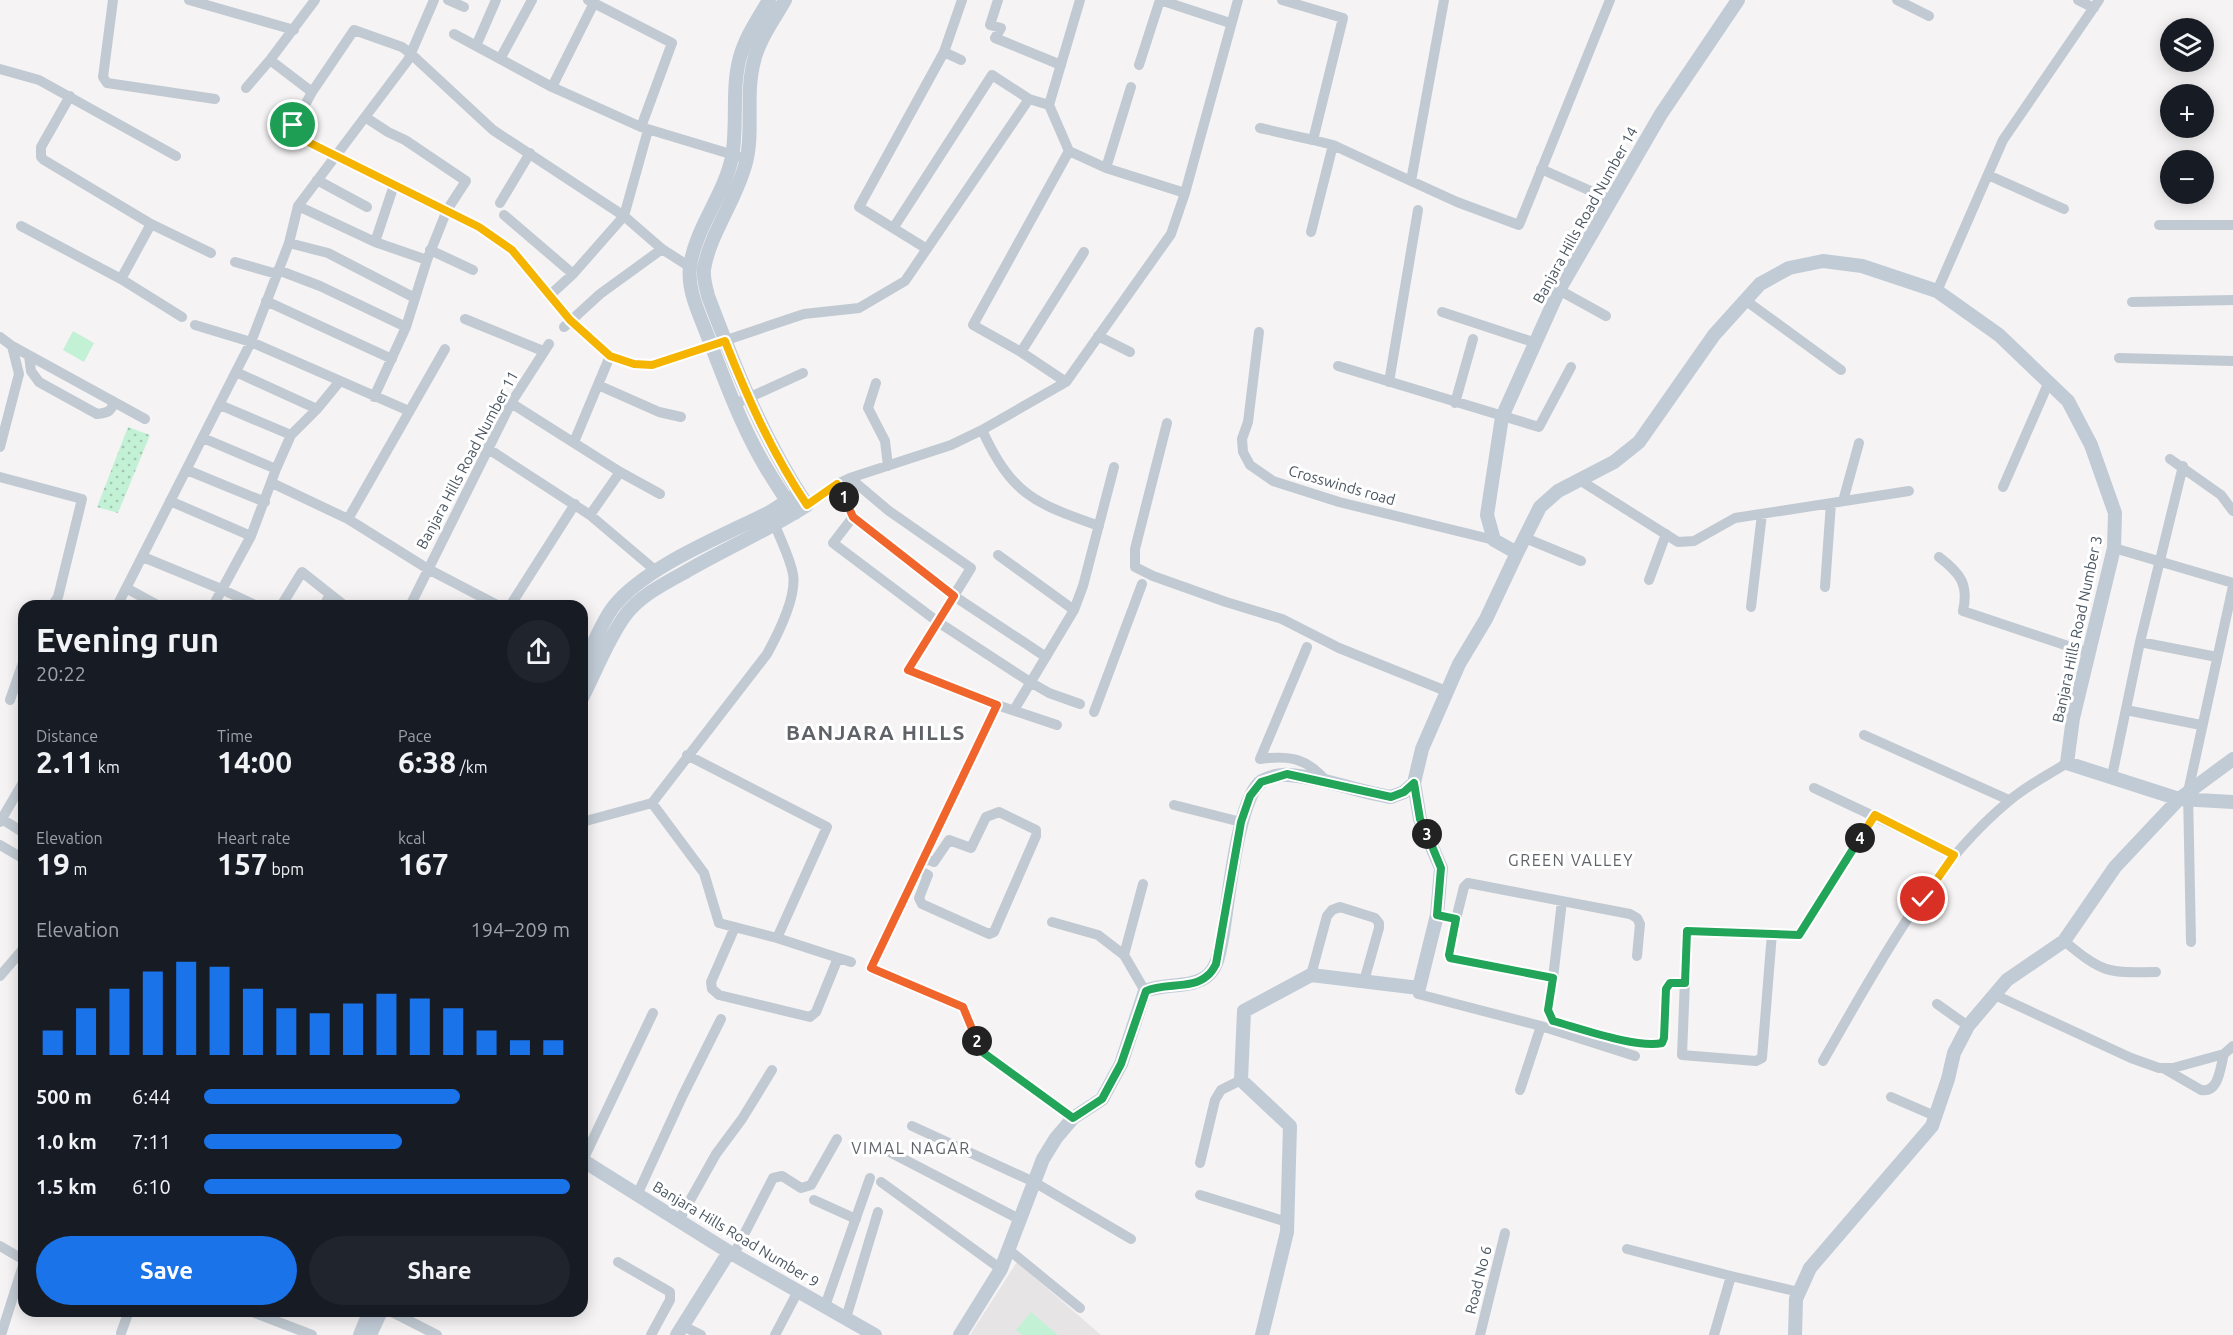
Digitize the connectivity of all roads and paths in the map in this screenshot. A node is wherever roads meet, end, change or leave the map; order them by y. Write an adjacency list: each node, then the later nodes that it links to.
1 (113, 0): 43 (street)
2 (189, 0): 27 (street)
3 (315, 0): 27 (street)
4 (434, 0): 31 (street)
5 (448, 0): 24 (street)
6 (496, 0): 29 (street)
7 (532, 0): 32 (street)
8 (769, 0): 53 (street)
9 (785, 0): 56 (street)
10 (962, 0): 30 (street)
11 (998, 0): 35 (street)
12 (1080, 0): 35 (street)
13 (1160, 0): 26 (street); 36 (street)
14 (1238, 0): 26 (street)
15 (1282, 0): 22 (street)
16 (1444, 0): 61 (street)
17 (1610, 0): 58 (street)
18 (1738, 0): 64 (street, Banjara Hills Road Number 14)
19 (1897, 0): 25 (street)
20 (2078, 0): 23 (street)
21 (591, 1): 38 (street); 47 (street)
22 (1309, 4): 49 (street)
23 (2097, 4): 59 (street)
24 (464, 8)
25 (1929, 16)
26 (1230, 23): 63 (street)
27 (294, 30): 33 (street)
28 (454, 34): 29 (street)
29 (476, 46): 32 (street)
30 (944, 52): 34 (street); 77 (street)
31 (410, 53): 41 (street); 46 (street); 52 (street)
32 (500, 59): 38 (street)
33 (270, 60): 40 (street); 41 (street)
34 (961, 60)
35 (1061, 65): 45 (street)
36 (1139, 65)
37 (0, 69): 42 (street)
38 (552, 87): 47 (street)
39 (1131, 87): 57 (street)
40 (246, 88)
41 (312, 92): 55 (street)
42 (70, 96): 54 (street); 73 (street)
43 (215, 99)
44 (1029, 99): 45 (street); 77 (street); 82 (street)
45 (1049, 105): 51 (street)
46 (365, 117): 55 (street); 69 (street)
47 (644, 128): 53 (street); 72 (street)
48 (1260, 128): 49 (street)
49 (1313, 140): 50 (street)
50 (1334, 145): 61 (street); 78 (street)
51 (1069, 151): 57 (street); 116 (street)
52 (530, 153): 65 (street); 72 (street)
53 (732, 155): 56 (street); 87 (street)
54 (176, 156)
55 (336, 156): 60 (street); 62 (street)
56 (747, 159): 112 (street)
57 (1106, 168): 63 (street)
58 (1541, 169): 61 (street); 64 (street)
59 (1988, 176): 68 (street); 93 (street)
60 (317, 180): 66 (street); 67 (street)
61 (1411, 181)
62 (393, 184): 69 (street); 79 (street)
63 (1185, 193): 108 (street)
64 (1611, 200): 92 (street, Banjara Hills Road Number 14)
65 (501, 203)
66 (298, 206): 79 (street); 80 (street)
67 (367, 207)
68 (2064, 209)
69 (447, 210): 85 (street); 94 (street)
70 (1418, 210): 130 (street)
71 (504, 215): 90 (street)
72 (624, 216): 81 (street); 90 (street)
73 (151, 224): 84 (street); 91 (street)
74 (2159, 225): 75 (street)
75 (2233, 225)
76 (21, 226): 91 (street)
77 (894, 227): 82 (street)
78 (1311, 232)
79 (375, 242): 85 (street)
80 (289, 243): 89 (street); 95 (street)
81 (662, 249): 87 (street); 104 (street)
82 (927, 249): 112 (street)
83 (1084, 252): 116 (street)
84 (211, 253)
85 (429, 255): 88 (street); 95 (street)
86 (235, 262): 89 (street)
87 (690, 267): 112 (street)
88 (472, 270)
89 (277, 272): 98 (street); 106 (street)
90 (573, 274): 94 (street)
91 (121, 279): 102 (street)
92 (1559, 290): 101 (street); 113 (street, Banjara Hills Road Number 14)
93 (1937, 291): 96 (street, Banjara Hills Road Number 3); 132 (street, Banjara Hills Road Number 3)
94 (549, 296): 104 (street)
95 (415, 298): 106 (street)
96 (1745, 300): 125 (street); 164 (street, Banjara Hills Road Number 3)
97 (2233, 300): 99 (street)
98 (266, 301): 111 (street); 121 (street)
99 (2132, 302)
100 (1442, 312): 113 (street)
101 (1606, 316)
102 (182, 317)
103 (465, 319): 137 (street, Banjara Hills Road Number 11)
104 (567, 323): 119 (street)
105 (195, 325): 111 (street)
106 (406, 327): 121 (street)
107 (1260, 332): 186 (street, Crosswinds road)
108 (1098, 336): 117 (street); 129 (street)
109 (0, 337): 114 (street)
110 (1473, 339): 138 (street)
111 (251, 342): 126 (street); 128 (street)
112 (718, 343): 119 (street); 135 (street); 140 (street)
113 (1536, 343): 144 (street, Banjara Hills Road Number 14)
114 (12, 346): 118 (street); 148 (street)
115 (445, 349): 142 (street)
116 (1020, 352): 129 (street)
117 (1130, 352)
118 (29, 356): 136 (street); 136 (street)
119 (610, 356): 133 (street)
120 (2118, 358): 122 (street)
121 (392, 360): 134 (street)
122 (2233, 361)
123 (1338, 366): 130 (street)
124 (1572, 368): 144 (street)
125 (1840, 370)
126 (236, 372): 139 (street); 141 (street)
127 (803, 374): 135 (street)
128 (340, 381): 134 (street); 141 (street)
129 (1066, 382): 147 (street)
130 (1389, 382): 138 (street)
131 (876, 383): 156 (street)
132 (2048, 384): 167 (street); 187 (street, Banjara Hills Road Number 3)
133 (598, 385): 143 (street); 151 (street)
134 (374, 397): 142 (street)
135 (748, 399): 140 (street); 173 (street)
136 (114, 402): 145 (street)
137 (512, 403): 151 (street); 154 (street, Banjara Hills Road Number 11)
138 (1455, 403): 144 (street)
139 (220, 405): 149 (street); 150 (street)
140 (735, 405): 173 (street)
141 (317, 409): 149 (street)
142 (409, 411): 180 (street)
143 (681, 417)
144 (1502, 417): 186 (street, Banjara Hills Road Number 14)
145 (145, 419)
146 (1167, 423): 226 (street)
147 (982, 430): 156 (street); 182 (street)
148 (2, 432): 153 (street)
149 (291, 435): 159 (street)
150 (203, 438): 159 (street); 160 (street)
151 (574, 442): 161 (street)
152 (1859, 442): 171 (street)
153 (0, 447)
154 (487, 448): 175 (street); 194 (street, Banjara Hills Road Number 11)
155 (2170, 459): 158 (street)
156 (888, 466): 163 (street)
157 (1114, 466): 182 (street)
158 (2183, 466): 176 (street); 193 (street)
159 (276, 469): 165 (street)
160 (187, 470): 170 (street); 172 (street)
161 (620, 472): 169 (street); 178 (street)
162 (0, 477): 204 (street)
163 (850, 478): 166 (street); 203 (street)
164 (1578, 479): 183 (street); 185 (street, Banjara Hills Road Number 3)
165 (272, 483): 172 (street); 180 (street, Banjara Hills Road Number 11)
166 (837, 484): 173 (street); 179 (street)
167 (2003, 487)
168 (1909, 491): 171 (street)
169 (660, 494)
170 (170, 501): 184 (street); 190 (street)
171 (1843, 501): 174 (street)
172 (265, 502): 184 (street)
173 (797, 503): 181 (street); 195 (street)
174 (1831, 503): 177 (street); 199 (street)
175 (575, 504): 178 (street); 214 (street)
176 (2233, 511)
177 (1762, 514): 183 (street); 215 (street)
178 (590, 515): 195 (street)
179 (853, 517): 203 (street); 217 (street)
180 (348, 519): 194 (street, Banjara Hills Road Number 11)
181 (775, 525): 223 (street); 236 (street)
182 (1099, 526): 216 (street)
183 (1666, 534): 196 (street)
184 (251, 536): 201 (street)
185 (1525, 538): 188 (street, Banjara Hills Road Number 3); 192 (street)
186 (1494, 540): 188 (street)
187 (2114, 548): 193 (street); 220 (street, Banjara Hills Road Number 3)
188 (1517, 553): 226 (street)
189 (998, 555): 216 (street)
190 (142, 557): 200 (street); 201 (street)
191 (1939, 557): 220 (street)
192 (1581, 561)
193 (2159, 562): 198 (street); 218 (street)
194 (428, 568): 212 (street); 213 (street)
195 (656, 571): 223 (street)
196 (1649, 580)
197 (1142, 584): 232 (street)
198 (2233, 585): 222 (street)
199 (1825, 587)
200 (126, 588): 205 (street); 206 (street)
201 (221, 589): 207 (street); 208 (street)
202 (330, 594): 209 (street); 210 (street); 211 (street)
203 (954, 596): 217 (street); 221 (street)
204 (56, 600)
205 (120, 600)
206 (148, 600)
207 (216, 600)
208 (244, 600)
209 (285, 600)
210 (327, 600)
211 (338, 600)
212 (413, 600)
213 (488, 600)
214 (514, 600)
215 (1751, 607)
216 (1074, 610): 221 (street)
217 (938, 622): 225 (street); 229 (street)
218 (2140, 642): 222 (street); 231 (street)
219 (1306, 647): 240 (street)
220 (2089, 652): 238 (street, Banjara Hills Road Number 3)
221 (1046, 657): 225 (street)
222 (2217, 657): 234 (street)
223 (588, 660)
224 (18, 677): 227 (street)
225 (1030, 682): 228 (street); 230 (street)
226 (1446, 691): 241 (street)
227 (10, 700)
228 (1080, 704)
229 (997, 705): 230 (street); 257 (street)
230 (1014, 710): 233 (street)
231 (2126, 710): 234 (street); 239 (street)
232 (1094, 712)
233 (1057, 725)
234 (2201, 725): 244 (street)
235 (1864, 735): 245 (street)
236 (687, 756): 246 (street); 266 (street)
237 (2233, 759): 244 (street)
238 (2067, 763): 239 (street); 245 (street)
239 (2112, 776): 244 (street)
240 (1327, 782): 241 (street); 252 (street)
241 (1414, 783): 261 (street)
242 (1814, 788): 249 (street)
243 (18, 792): 250 (street)
244 (2185, 797): 247 (street); 267 (street); 268 (street)
245 (2009, 800): 255 (street)
246 (652, 802): 251 (street); 264 (street)
247 (2233, 802)
248 (1174, 805): 252 (street)
249 (1875, 815): 255 (street); 265 (street)
250 (1, 820): 253 (street)
251 (588, 820)
252 (1241, 822): 280 (street)
253 (18, 830)
254 (0, 845): 256 (street)
255 (1954, 855): 291 (street)
256 (18, 856)
257 (924, 858): 258 (street); 258 (street)
258 (918, 870): 298 (street)
259 (1143, 884): 270 (street)
260 (1562, 901): 262 (street); 271 (street); 277 (street)
261 (1437, 915): 262 (street); 278 (street)
262 (1456, 919): 277 (street)
263 (1052, 922): 270 (street)
264 (735, 927): 266 (street); 272 (street)
265 (1772, 933): 279 (street); 279 (street)
266 (777, 938): 272 (street)
267 (2064, 941): 274 (street); 282 (street)
268 (2191, 942)
269 (18, 955): 276 (street)
270 (1124, 955): 280 (street)
271 (1637, 956)
272 (838, 958): 273 (street)
273 (851, 962)
274 (2156, 972)
275 (1311, 975): 278 (street); 278 (street); 294 (street)
276 (0, 976)
277 (1553, 978): 279 (street)
278 (1364, 981)
279 (1685, 983)
280 (1146, 991): 298 (street)
281 (1418, 994): 286 (street)
282 (1995, 995): 287 (street); 292 (street)
283 (1937, 1004): 287 (street)
284 (653, 1013): 301 (street)
285 (721, 1019): 308 (street)
286 (1541, 1026): 290 (street); 295 (street)
287 (1968, 1026): 297 (street)
288 (2233, 1046): 289 (street)
289 (2224, 1054): 292 (street); 292 (street)
290 (1635, 1056)
291 (1823, 1061)
292 (2163, 1068)
293 (772, 1070): 314 (street)
294 (1241, 1080): 303 (street); 315 (street)
295 (1520, 1090)
296 (1891, 1097): 297 (street)
297 (1935, 1116): 328 (street)
298 (1073, 1118): 307 (street)
299 (912, 1126): 307 (street)
300 (837, 1140): 321 (street)
301 (588, 1148)
302 (882, 1148): 313 (street)
303 (1200, 1163)
304 (588, 1164): 308 (street, Banjara Hills Road Number 9)
305 (870, 1178): 312 (street)
306 (881, 1182): 324 (street)
307 (1034, 1182): 313 (street); 317 (street)
308 (637, 1195): 314 (street, Banjara Hills Road Number 9)
309 (1200, 1195): 315 (street)
310 (814, 1200): 312 (street)
311 (878, 1212): 336 (street)
312 (856, 1219): 329 (street)
313 (1019, 1219): 319 (street)
314 (679, 1220): 321 (street, Banjara Hills Road Number 9)
315 (1287, 1222): 349 (street)
316 (1505, 1233): 350 (street, Road No 6)
317 (1131, 1239)
318 (0, 1246): 322 (street)
319 (1009, 1250): 324 (street); 330 (street)
320 (1627, 1250): 325 (street)
321 (731, 1253): 327 (street, Banjara Hills Road Number 9); 337 (street)
322 (18, 1257)
323 (618, 1262): 344 (street)
324 (1001, 1269): 348 (street)
325 (1731, 1276): 328 (street); 351 (street)
326 (18, 1280): 339 (street)
327 (798, 1291): 329 (street, Banjara Hills Road Number 9); 346 (street)
328 (1799, 1292): 352 (street)
329 (825, 1306): 336 (street, Banjara Hills Road Number 9)
330 (1080, 1308)
331 (127, 1317): 338 (street)
332 (266, 1317): 340 (street)
333 (368, 1317): 341 (street)
334 (378, 1317): 342 (street)
335 (402, 1317): 343 (street)
336 (846, 1318): 347 (street, Banjara Hills Road Number 9)
337 (680, 1330): 345 (street)
338 (121, 1333)
339 (1, 1335)
340 (312, 1335)
341 (360, 1335)
342 (370, 1335)
343 (437, 1335)
344 (651, 1335)
345 (701, 1335)
346 (775, 1335)
347 (874, 1335)
348 (960, 1335)
349 (1262, 1335)
350 (1480, 1335)
351 (1714, 1335)
352 (1795, 1335)

